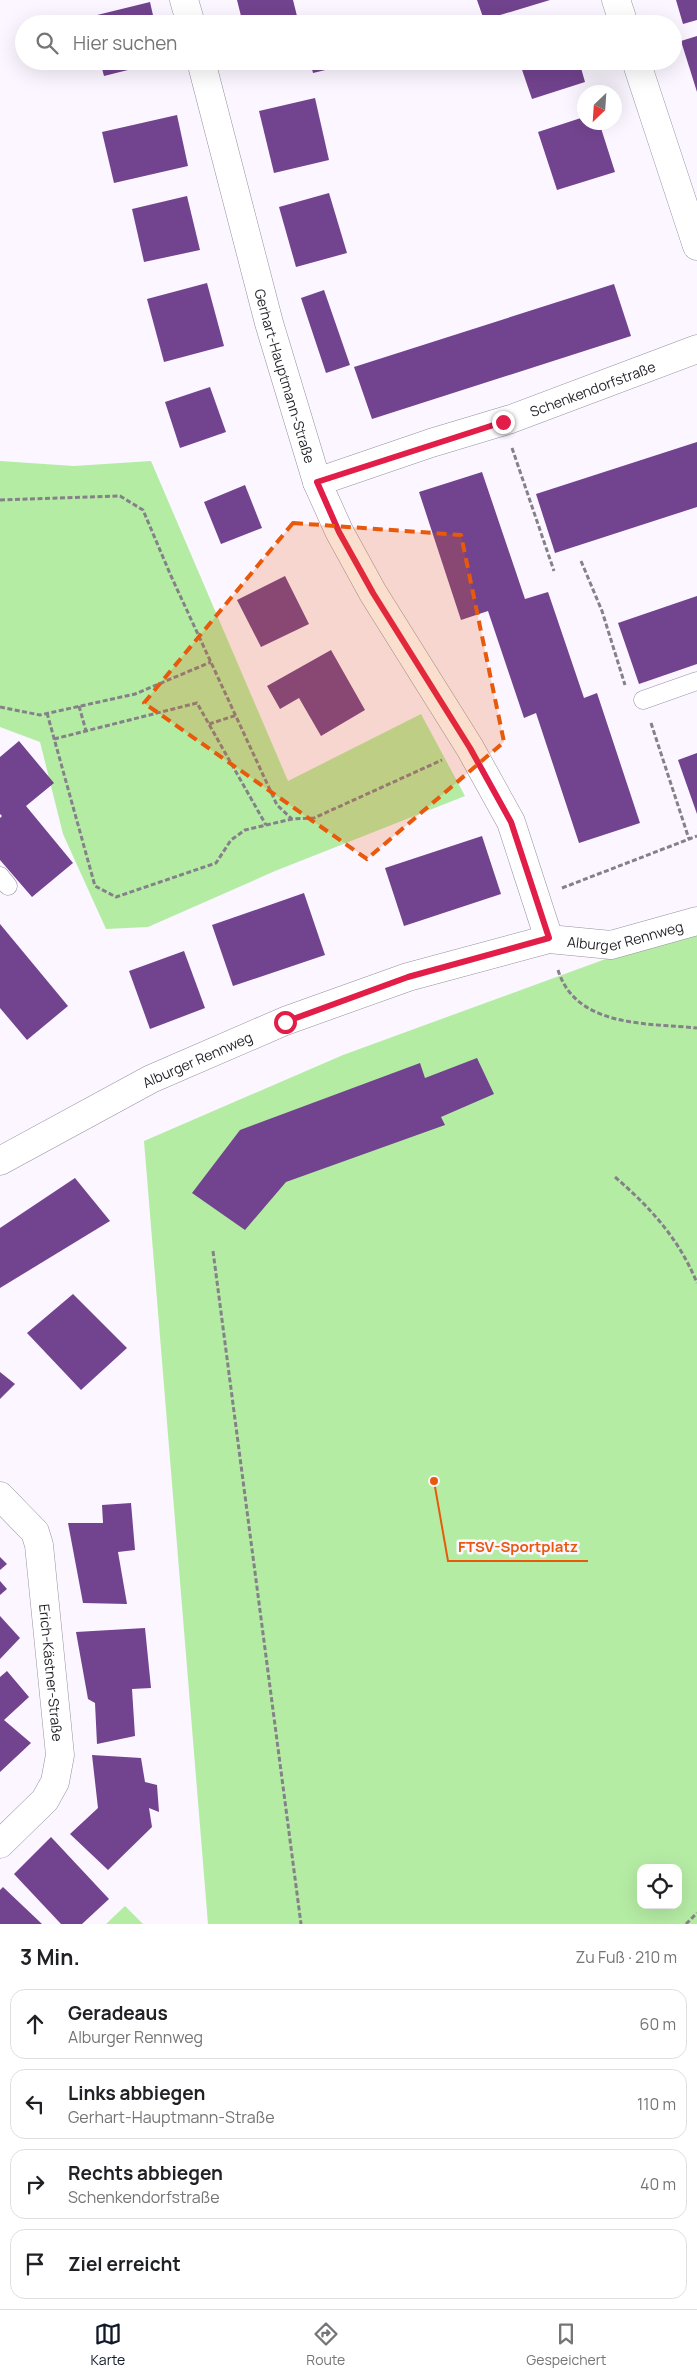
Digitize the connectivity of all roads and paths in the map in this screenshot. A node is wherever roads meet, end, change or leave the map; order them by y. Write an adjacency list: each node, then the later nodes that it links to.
1 (184, 0): 3 (street)
2 (616, 0): 4 (street)
3 (188, 15)
4 (621, 15)
5 (203, 70): 10 (street, Gerhart-Hauptmann-Straße)
6 (639, 70): 7 (street)
7 (697, 246)
8 (697, 349): 9 (street, Schenkendorfstraße)
9 (503, 422): 10 (street, Schenkendorfstraße); 12 (path)
10 (317, 482): 23 (street, Gerhart-Hauptmann-Straße)
11 (0, 500): 13 (path)
12 (554, 571)
13 (211, 662): 16 (path); 19 (path)
14 (697, 681): 15 (lane)
15 (643, 700)
16 (79, 706): 18 (path); 21 (path)
17 (0, 707): 18 (path)
18 (47, 713): 22 (path)
19 (237, 715): 20 (path); 24 (path)
20 (209, 724): 21 (path); 25 (path)
21 (86, 731): 22 (path)
22 (54, 739): 25 (path)
23 (470, 748): 24 (path); 27 (street, Gerhart-Hauptmann-Straße)
24 (292, 819): 25 (path)
25 (266, 825)
26 (697, 836): 27 (path)
27 (536, 898): 29 (street, Gerhart-Hauptmann-Straße)
28 (697, 921): 29 (street, Alburger Rennweg)
29 (549, 938): 30 (path); 31 (street, Alburger Rennweg)
30 (697, 1028)
31 (0, 1161)
32 (615, 1177): 34 (path)
33 (213, 1251): 38 (path)
34 (697, 1283)
35 (0, 1496): 36 (street, Erich-Kästner-Straße)
36 (0, 1844)
37 (697, 1914): 39 (path)
38 (301, 1924)
39 (686, 1924)

